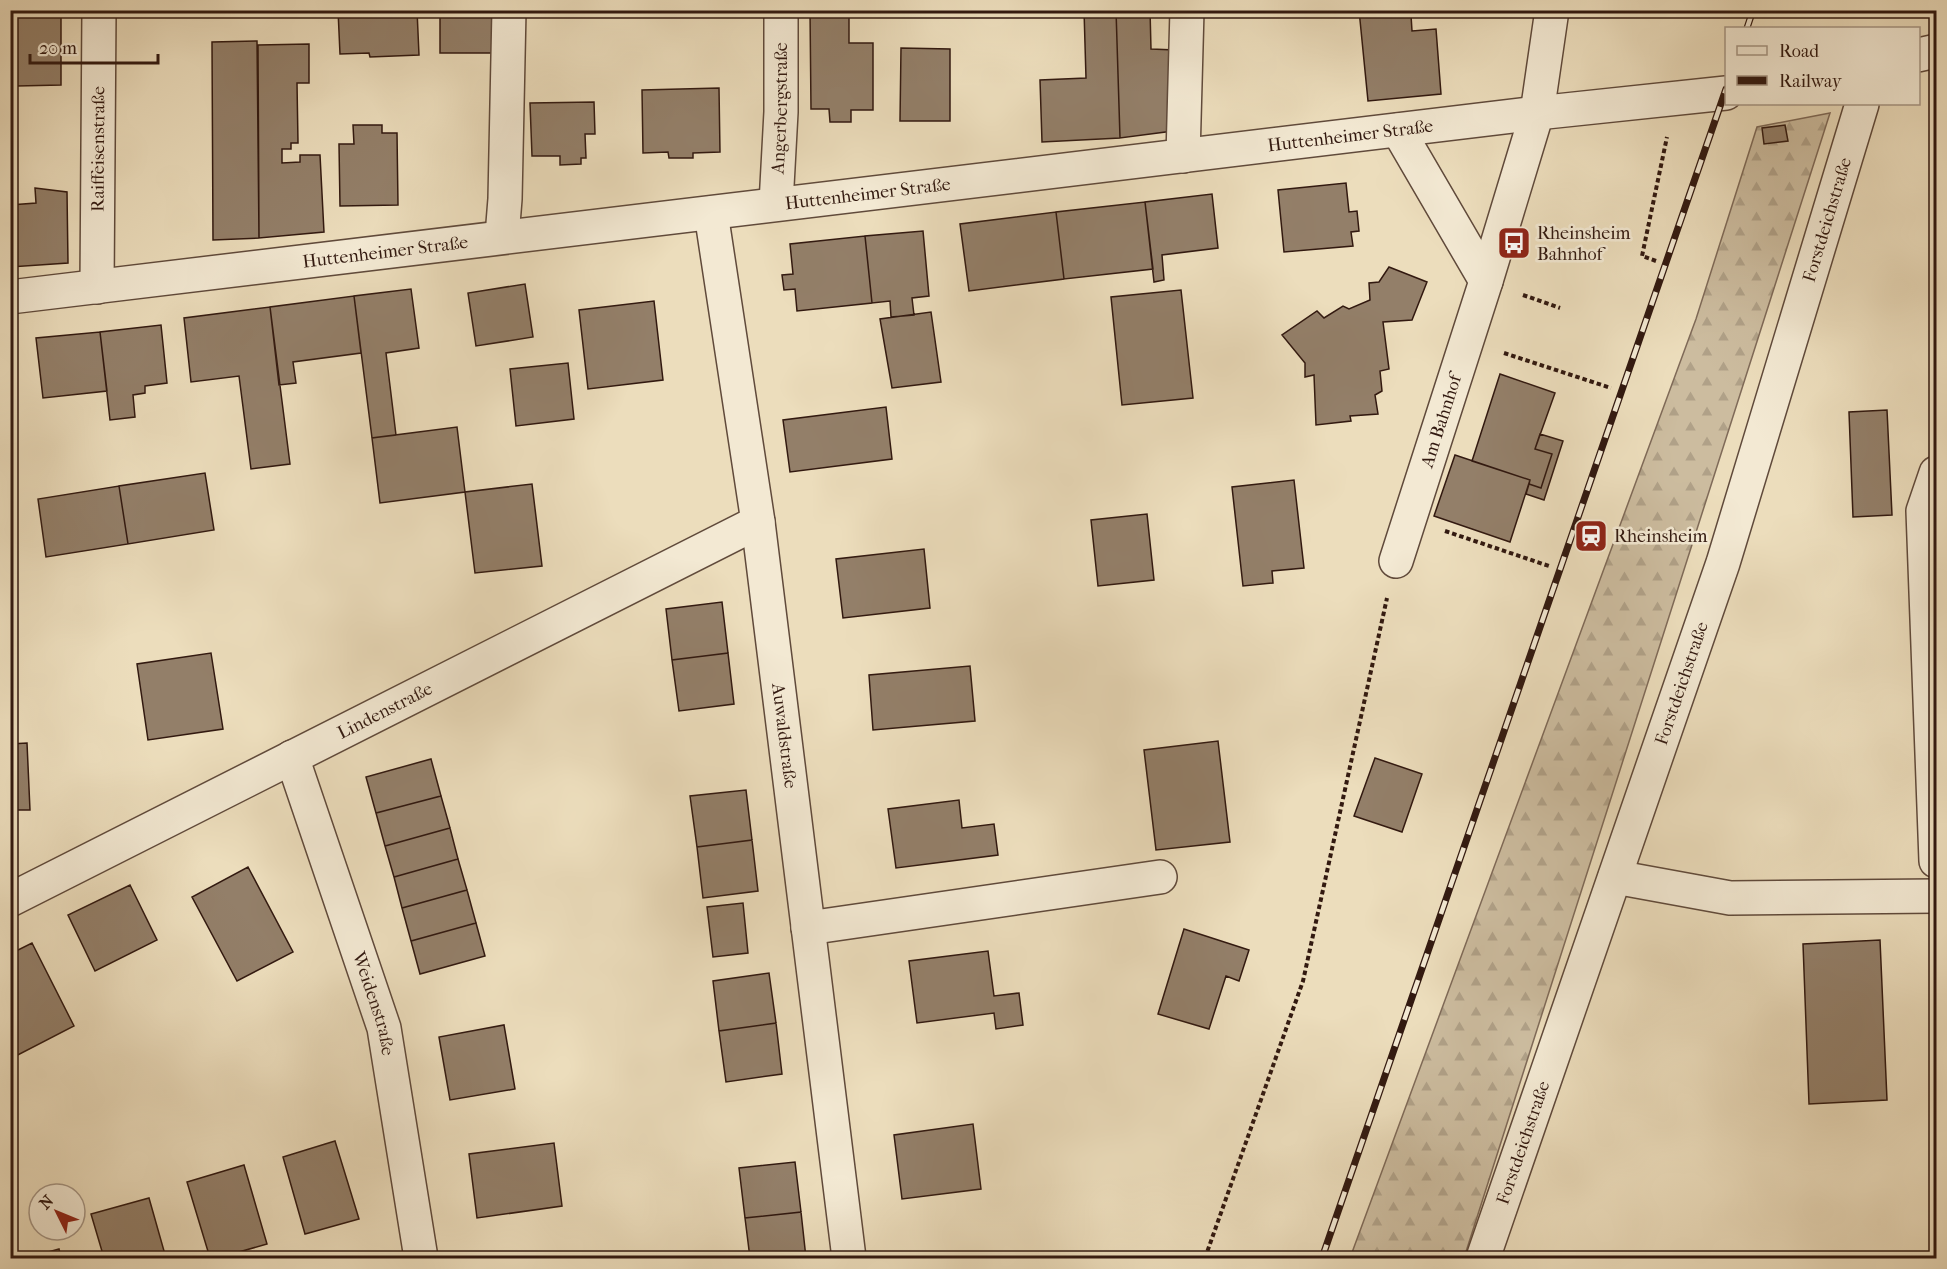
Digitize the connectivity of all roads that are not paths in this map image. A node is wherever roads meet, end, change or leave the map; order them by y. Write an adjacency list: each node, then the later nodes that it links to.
1 (99, 10): 17 (street, Raiffeisenstraße)
2 (509, 10): 15 (street)
3 (781, 10): 13 (street, Angerbergstraße)
4 (1187, 10): 12 (street)
5 (1552, 10): 10 (street, Am Bahnhof)
6 (1936, 51): 7 (street)
7 (1920, 55)
8 (1725, 93): 10 (street, Huttenheimer Straße)
9 (1862, 105): 25 (street, Forstdeichstraße)
10 (1538, 113): 11 (street, Huttenheimer Straße); 16 (street, Am Bahnhof)
11 (1398, 130): 12 (street, Huttenheimer Straße); 16 (street)
12 (1183, 156): 13 (street, Huttenheimer Straße)
13 (776, 204): 14 (street, Huttenheimer Straße)
14 (711, 213): 15 (street, Huttenheimer Straße); 20 (street, Auwaldstraße)
15 (502, 236): 17 (street, Huttenheimer Straße)
16 (1486, 281): 21 (street, Am Bahnhof)
17 (97, 287): 18 (street, Huttenheimer Straße)
18 (10, 297)
19 (1936, 473): 23 (street)
20 (758, 522): 22 (street, Lindenstraße); 28 (street, Auwaldstraße)
21 (1396, 561)
22 (292, 757): 27 (street, Lindenstraße); 29 (street, Weidenstraße)
23 (1936, 861)
24 (1160, 877): 28 (street)
25 (1615, 877): 26 (street); 31 (street, Forstdeichstraße)
26 (1936, 896)
27 (10, 900)
28 (808, 928): 30 (street, Auwaldstraße)
29 (421, 1258)
30 (849, 1258)
31 (1483, 1258)

